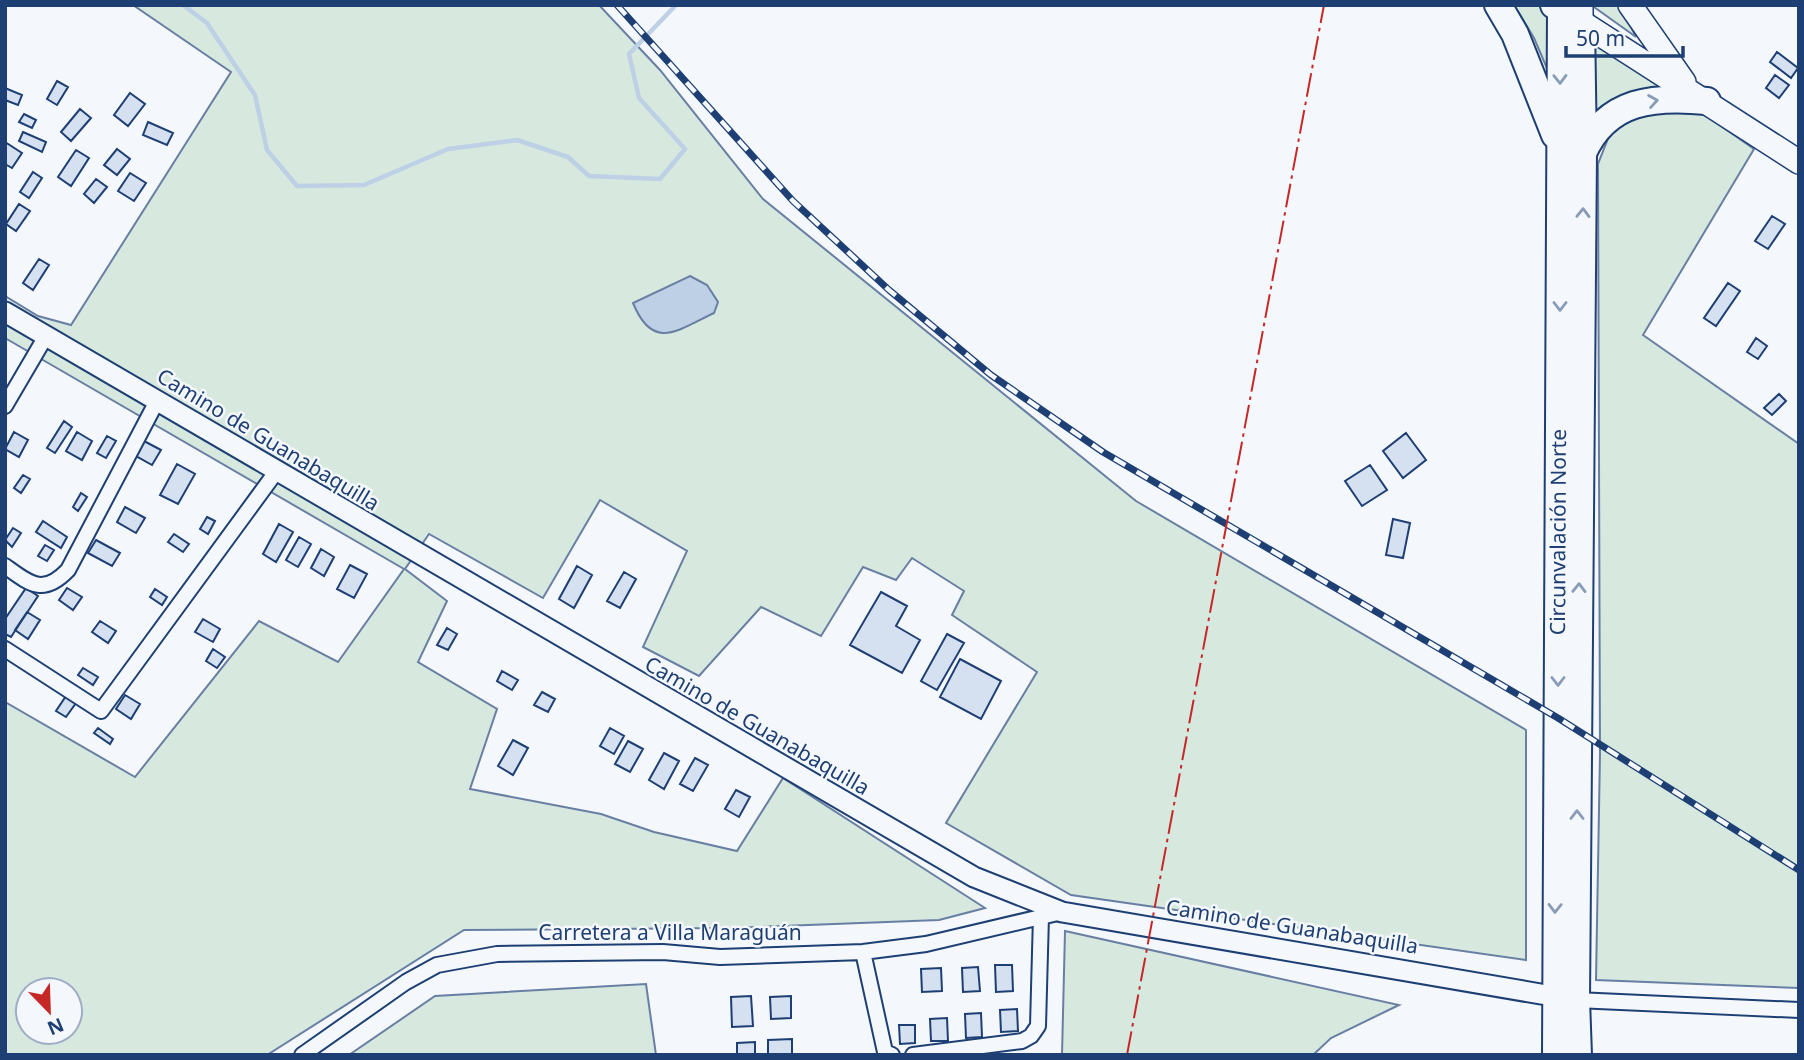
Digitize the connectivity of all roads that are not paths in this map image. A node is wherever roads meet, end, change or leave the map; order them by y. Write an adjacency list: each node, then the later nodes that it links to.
1 (1498, 5): 5 (highway)
2 (1630, 5): 4 (main road)
3 (1568, 10): 4 (main road); 5 (highway, Circunvalación Norte)
4 (1698, 95): 5 (highway, one-way to 4); 6 (main road)
5 (1572, 151): 17 (highway, Circunvalación Norte)
6 (1799, 162)
7 (5, 312): 8 (street, Camino de Guanabaquilla)
8 (46, 336): 9 (street, Camino de Guanabaquilla); 10 (street)
9 (157, 401): 11 (street, Camino de Guanabaquilla); 12 (street)
10 (5, 407)
11 (276, 472): 13 (street); 14 (street, Camino de Guanabaquilla)
12 (5, 566)
13 (5, 649)
14 (1062, 912): 15 (street, Carretera a Villa Maraguán); 17 (street, Camino de Guanabaquilla)
15 (1041, 916): 16 (street, Carretera a Villa Maraguán); 21 (street)
16 (863, 952): 19 (street, Carretera a Villa Maraguán); 20 (street)
17 (1565, 998): 18 (street, Camino de Guanabaquilla); 22 (highway, Circunvalación Norte); 23 (highway, Circunvalación Norte)
18 (1799, 1010)
19 (302, 1055)
20 (892, 1055)
21 (913, 1055)
22 (1556, 1055)
23 (1578, 1055)

